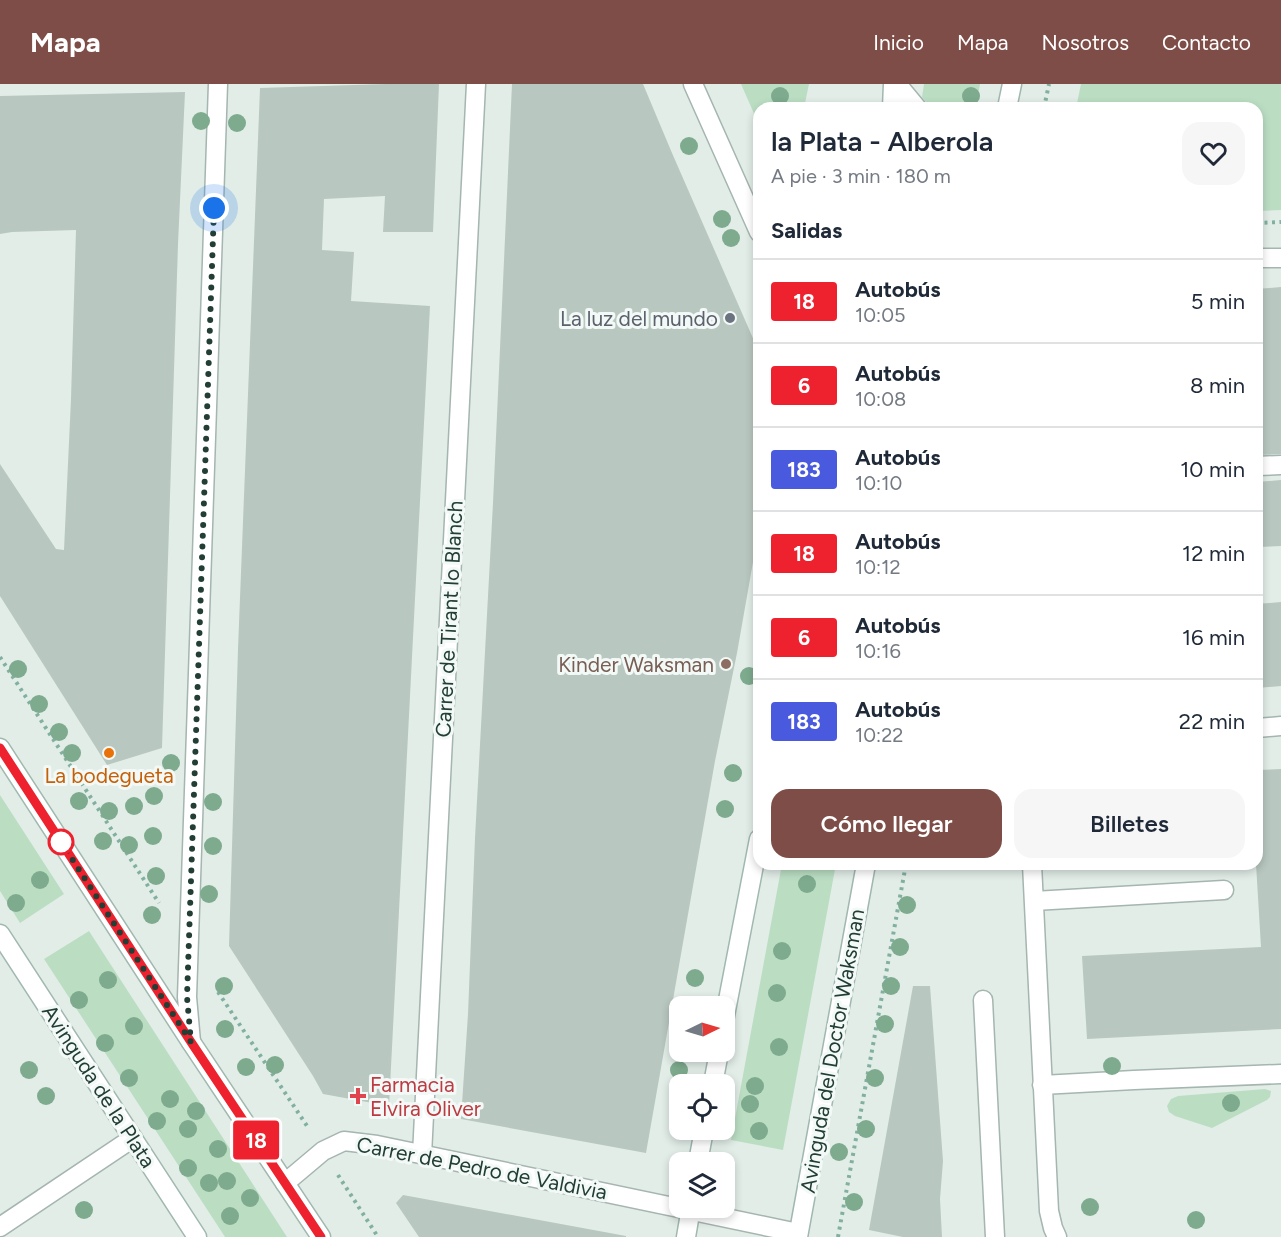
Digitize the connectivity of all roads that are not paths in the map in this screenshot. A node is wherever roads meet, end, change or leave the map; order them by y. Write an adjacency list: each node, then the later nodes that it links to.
1 (218, 84): 25 (street)
2 (476, 84): 29 (street, Carrer de Tirant lo Blanch)
3 (693, 84): 9 (street)
4 (895, 84): 6 (street); 7 (street)
5 (1012, 84): 8 (street)
6 (892, 102)
7 (912, 102)
8 (1008, 102)
9 (753, 219)
10 (1263, 258): 11 (street)
11 (1281, 258)
12 (1281, 465): 13 (street)
13 (1263, 466)
14 (1281, 726): 15 (street)
15 (1263, 728)
16 (0, 748): 25 (street)
17 (753, 870): 23 (street)
18 (865, 870): 35 (street, Avinguda del Doctor Waksman)
19 (1032, 870): 21 (street)
20 (1224, 890): 21 (street)
21 (1034, 901): 27 (street)
22 (0, 934): 28 (street, Avinguda de la Plata)
23 (729, 996)
24 (983, 1000): 39 (street)
25 (191, 1042): 30 (street)
26 (1281, 1074): 27 (street)
27 (1042, 1085): 40 (street)
28 (133, 1138): 34 (street); 36 (street, Avinguda de la Plata)
29 (422, 1155): 30 (street, Carrer de Pedro de Valdivia); 31 (street, Carrer de Pedro de Valdivia)
30 (285, 1183): 37 (street)
31 (669, 1205)
32 (689, 1218): 38 (street)
33 (728, 1218): 35 (street, Carrer de Pedro de Valdivia)
34 (0, 1227)
35 (798, 1235)
36 (197, 1237)
37 (321, 1237)
38 (686, 1237)
39 (995, 1237)
40 (1057, 1237)

